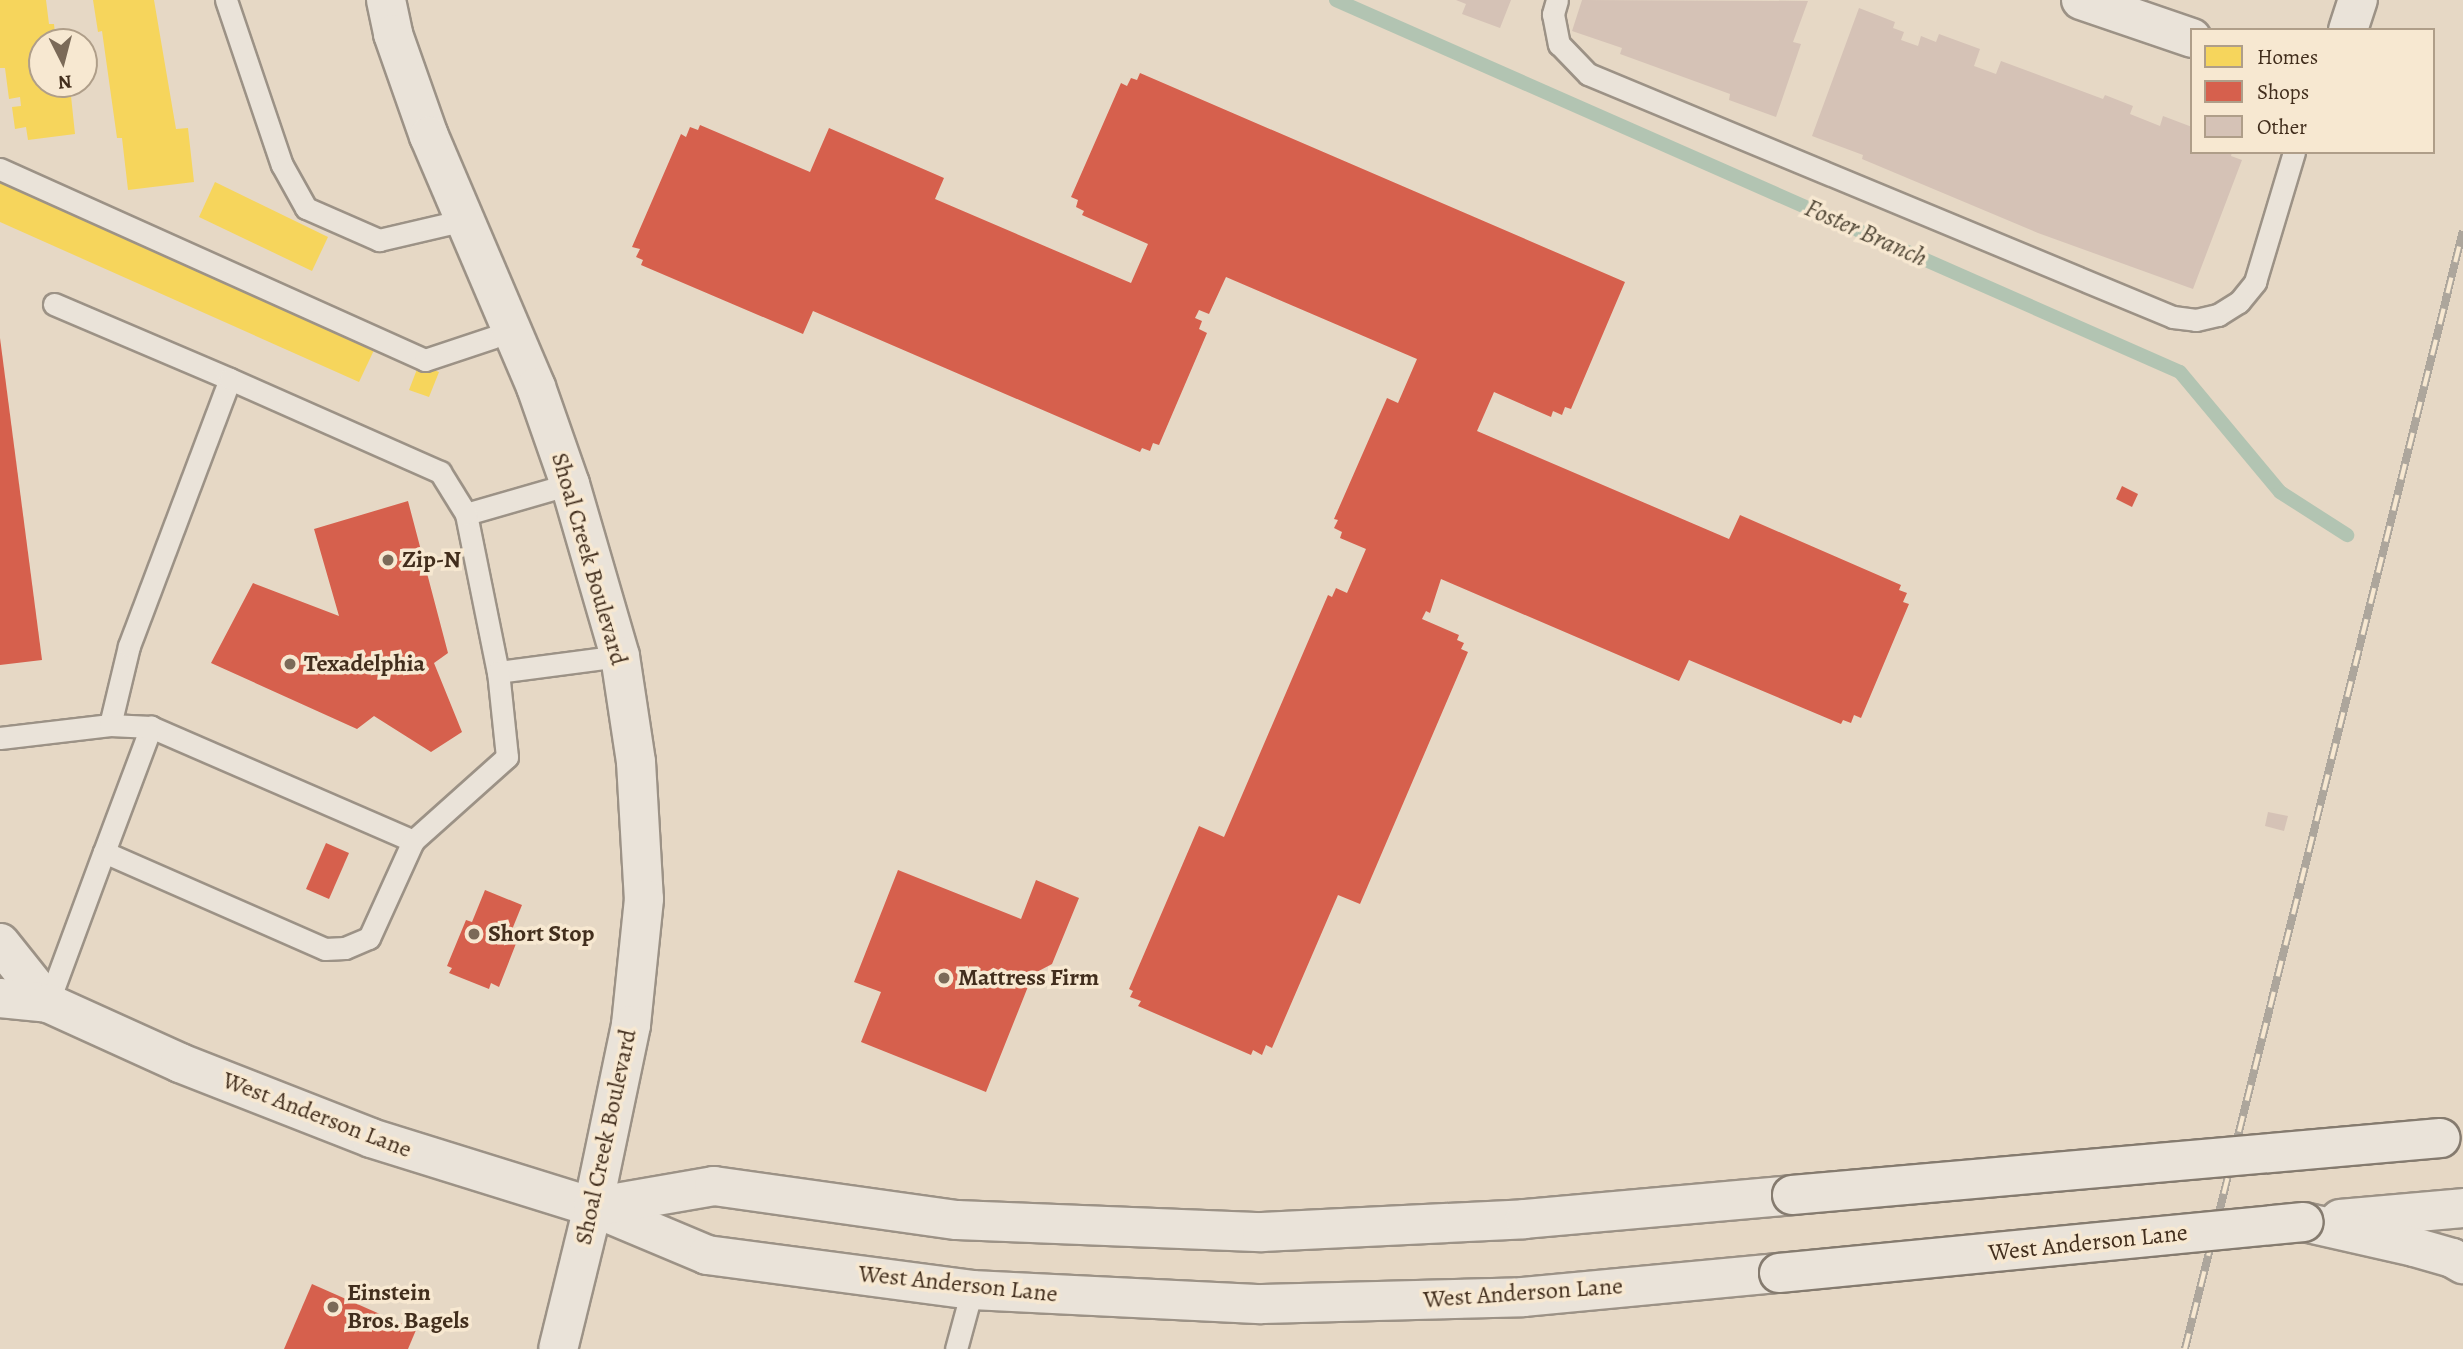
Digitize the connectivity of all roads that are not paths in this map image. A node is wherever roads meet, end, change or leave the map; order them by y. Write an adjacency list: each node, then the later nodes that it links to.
1 (226, 0): 10 (lane)
2 (386, 0): 10 (main road, Shoal Creek Boulevard)
3 (1557, 0): 8 (lane)
4 (2081, 0): 7 (main road)
5 (2358, 0): 6 (main road)
6 (2348, 28)
7 (2190, 37)
8 (2293, 154)
9 (0, 169): 12 (lane)
10 (465, 220): 12 (main road, Shoal Creek Boulevard)
11 (54, 304): 13 (lane)
12 (512, 331): 14 (main road, Shoal Creek Boulevard)
13 (230, 379): 15 (lane); 18 (lane)
14 (570, 484): 15 (lane); 16 (main road, Shoal Creek Boulevard)
15 (466, 514): 17 (lane)
16 (620, 656): 17 (lane); 27 (main road, Shoal Creek Boulevard)
17 (498, 673): 21 (lane)
18 (110, 725): 19 (lane); 20 (lane)
19 (151, 727): 21 (lane); 22 (lane)
20 (0, 738)
21 (413, 841): 22 (lane)
22 (104, 852): 25 (lane)
23 (0, 943): 25 (main road, West Anderson Lane)
24 (0, 998): 25 (main road, West Anderson Lane)
25 (48, 1003): 27 (main road, West Anderson Lane)
26 (2452, 1137): 27 (main road, West Anderson Lane, bridge)
27 (593, 1207): 31 (main road, West Anderson Lane); 32 (main road, Shoal Creek Boulevard)
28 (2463, 1208): 29 (main road, West Anderson Lane)
29 (2304, 1222): 30 (main road); 31 (main road, West Anderson Lane, bridge)
30 (2463, 1264)
31 (972, 1290): 33 (lane)
32 (558, 1349)
33 (956, 1349)

